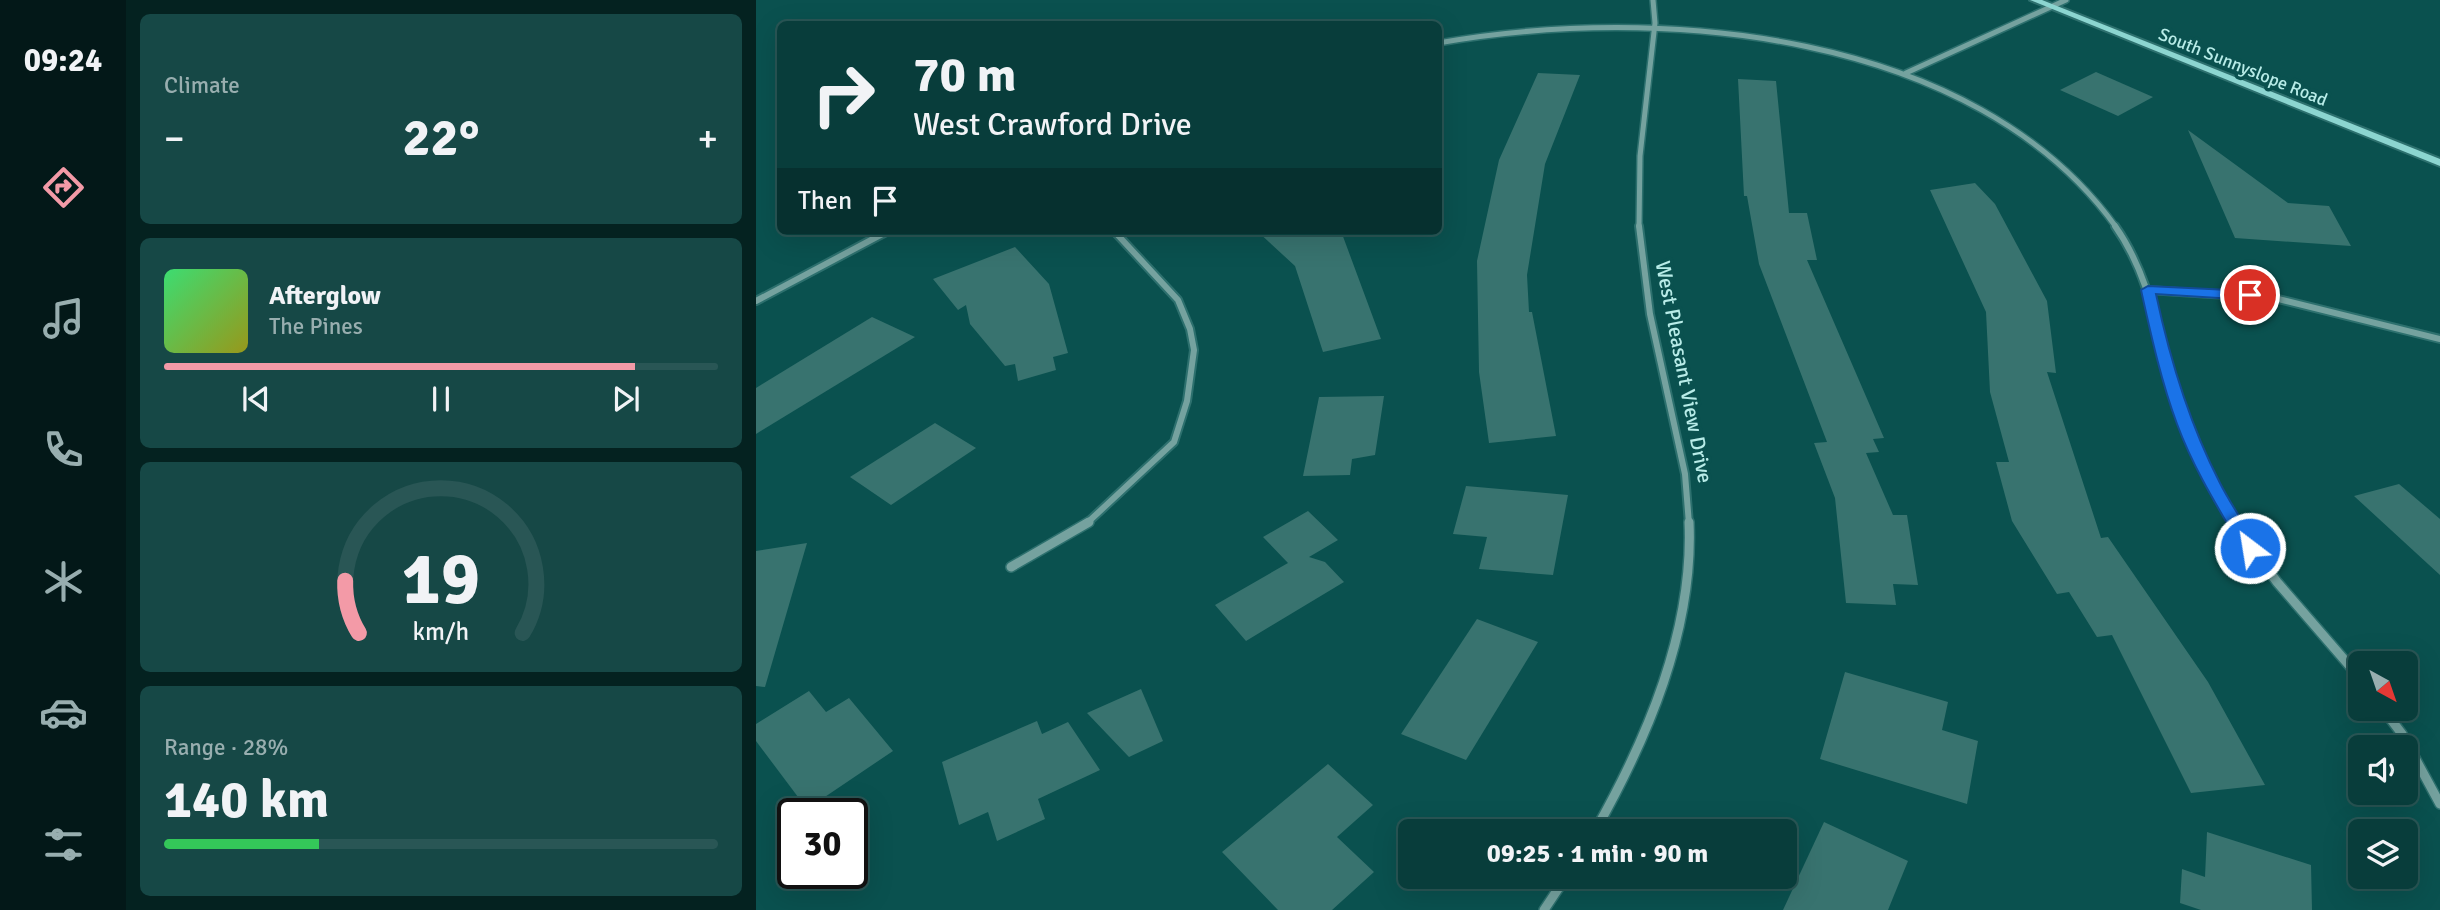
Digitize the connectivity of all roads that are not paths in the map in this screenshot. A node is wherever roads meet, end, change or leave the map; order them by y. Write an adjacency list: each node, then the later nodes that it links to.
1 (1653, 0): 5 (street, West Pleasant View Drive)
2 (2035, 0): 4 (street, South Sunnyslope Road)
3 (2066, 0): 4 (street)
4 (2051, 7): 7 (street); 8 (street, South Sunnyslope Road)
5 (1654, 29): 6 (street); 7 (street); 18 (street, West Pleasant View Drive)
6 (1442, 43)
7 (1906, 73): 11 (street)
8 (2440, 163)
9 (880, 235): 12 (street)
10 (1118, 235): 14 (street)
11 (2148, 290): 13 (street); 15 (street)
12 (756, 301)
13 (2440, 340)
14 (1011, 567)
15 (2348, 664)
16 (2392, 721): 17 (street)
17 (2440, 804)
18 (1601, 819)
19 (1558, 889): 20 (street)
20 (1544, 910)

